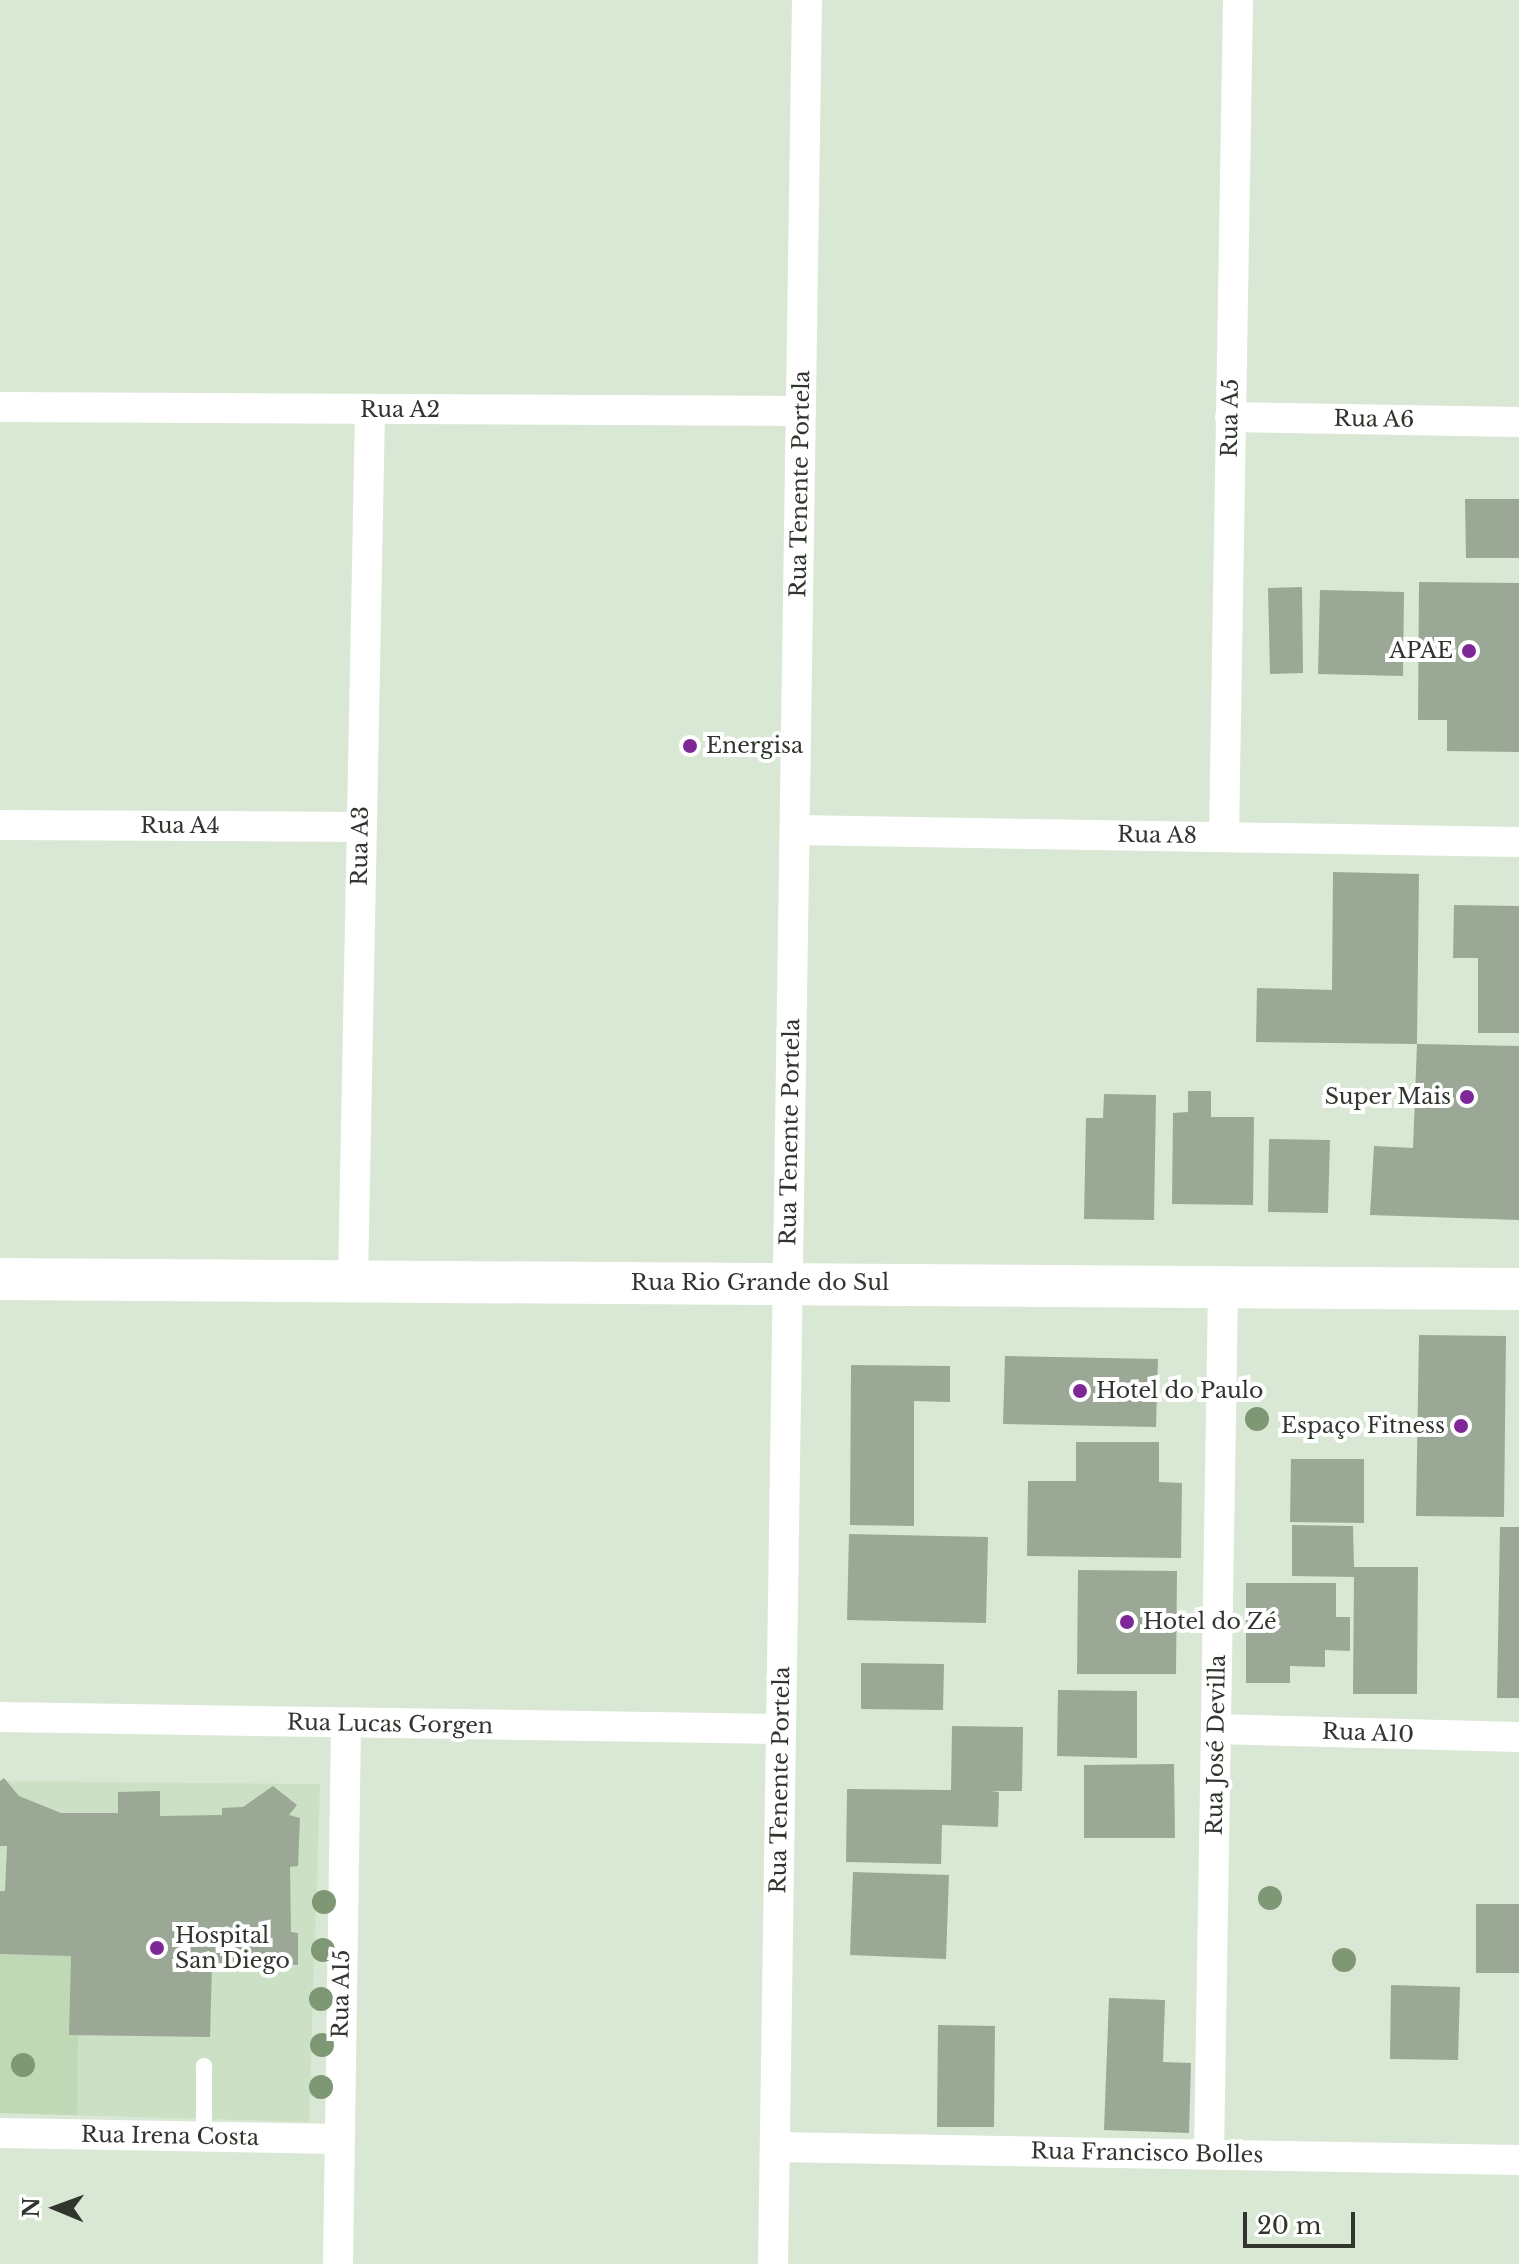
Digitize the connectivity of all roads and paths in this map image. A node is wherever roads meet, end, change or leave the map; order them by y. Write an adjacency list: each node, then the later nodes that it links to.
1 (807, 0): 5 (street, Rua Tenente Portela)
2 (1238, 0): 6 (street, Rua A5)
3 (0, 407): 4 (street, Rua A2)
4 (370, 410): 5 (street, Rua A2); 9 (street, Rua A3)
5 (801, 411): 10 (street, Rua Tenente Portela)
6 (1230, 417): 7 (street, Rua A6); 11 (street, Rua A5)
7 (1519, 422)
8 (0, 825): 9 (street, Rua A4)
9 (360, 827): 14 (street, Rua A3)
10 (795, 830): 11 (street, Rua A8); 15 (street, Rua Tenente Portela)
11 (1224, 836): 12 (street, Rua A8)
12 (1519, 842)
13 (0, 1279): 14 (street, Rua Rio Grande do Sul)
14 (353, 1281): 15 (street, Rua Rio Grande do Sul)
15 (787, 1284): 16 (street, Rua Rio Grande do Sul); 20 (street, Rua Tenente Portela)
16 (1223, 1287): 17 (street, Rua Rio Grande do Sul); 21 (street, Rua José Devilla)
17 (1519, 1289)
18 (0, 1717): 19 (street, Rua Lucas Gorgen)
19 (346, 1723): 20 (street, Rua Lucas Gorgen); 26 (street, Rua A15)
20 (781, 1729): 27 (street, Rua Tenente Portela)
21 (1216, 1729): 22 (street, Rua A10); 28 (street, Rua José Devilla)
22 (1519, 1737)
23 (204, 2066): 25 (lane)
24 (0, 2133): 25 (street, Rua Irena Costa)
25 (204, 2136): 26 (street, Rua Irena Costa)
26 (339, 2139): 30 (street, Rua A15)
27 (775, 2147): 28 (street, Rua Francisco Bolles); 31 (street, Rua Tenente Portela)
28 (1209, 2154): 29 (street, Rua Francisco Bolles)
29 (1519, 2160)
30 (338, 2264)
31 (773, 2264)

